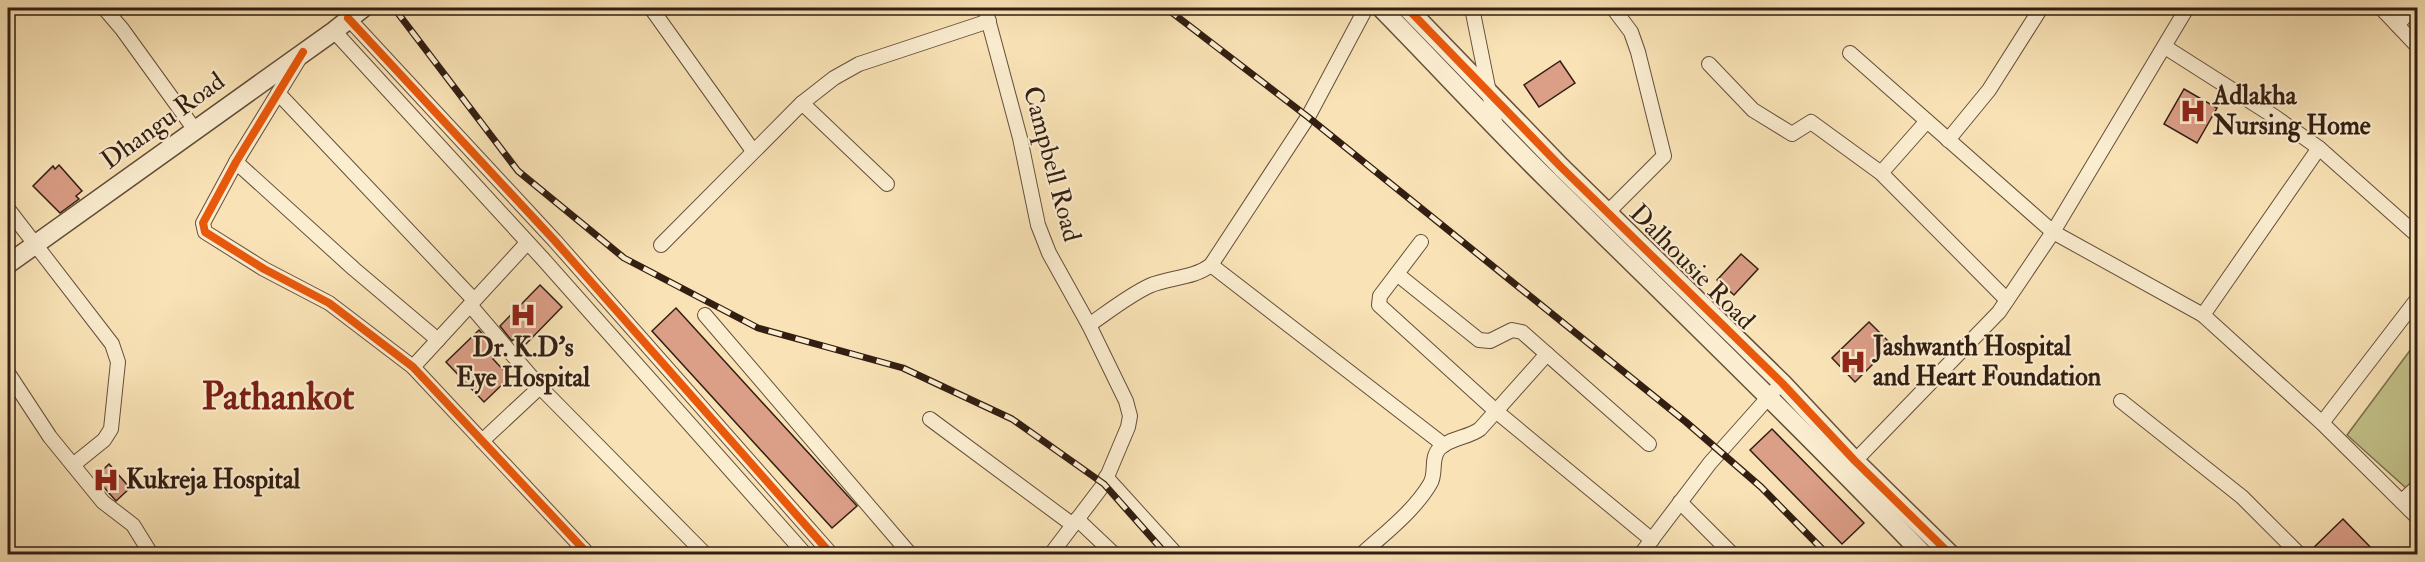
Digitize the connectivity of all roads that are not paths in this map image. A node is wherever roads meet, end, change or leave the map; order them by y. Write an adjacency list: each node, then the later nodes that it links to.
1 (104, 8): 26 (street)
2 (1366, 8): 44 (street)
3 (1381, 8): 25 (street, Dalhousie Road)
4 (1407, 8): 22 (street, Dalhousie Road)
5 (1472, 8): 22 (street)
6 (1613, 8): 34 (street)
7 (2041, 8): 27 (street)
8 (2187, 8): 16 (street)
9 (2380, 8): 14 (street)
10 (2413, 8): 14 (street)
11 (655, 10): 29 (street)
12 (356, 13): 15 (street, Dhangu Road); 37 (street)
13 (987, 14): 23 (street); 51 (street, Campbell Road)
14 (2397, 25): 17 (street)
15 (334, 31): 18 (street, Dhangu Road); 39 (street)
16 (2165, 47): 28 (street); 35 (street)
17 (2418, 48)
18 (303, 52): 21 (street); 26 (street, Dhangu Road)
19 (1850, 53): 24 (street)
20 (1709, 64): 31 (street)
21 (278, 93): 30 (street); 48 (street)
22 (1489, 93): 25 (street); 34 (street, Dalhousie Road)
23 (802, 103): 29 (street); 32 (street)
24 (1926, 121): 27 (street); 31 (street)
25 (1496, 127): 58 (street, Dalhousie Road)
26 (195, 130): 40 (street, Dhangu Road)
27 (1948, 140): 35 (street)
28 (2319, 148): 36 (street); 50 (street)
29 (753, 151): 41 (street)
30 (236, 162): 52 (street); 54 (street)
31 (1881, 173): 47 (street)
32 (887, 184)
33 (8, 208): 40 (street)
34 (1607, 213): 56 (street, Dalhousie Road)
35 (2053, 232): 47 (street); 50 (street)
36 (2418, 236)
37 (555, 241): 42 (street); 66 (street)
38 (1421, 242): 45 (street)
39 (527, 243): 42 (street); 48 (street)
40 (37, 244): 43 (street, Dhangu Road); 67 (street)
41 (661, 245)
42 (543, 259): 69 (street)
43 (8, 264)
44 (1210, 265): 51 (street); 65 (street)
45 (1397, 274): 53 (street); 60 (street)
46 (2418, 298): 62 (street)
47 (2007, 300): 68 (street)
48 (472, 302): 52 (street); 57 (street)
49 (705, 315): 84 (street)
50 (2203, 315): 62 (street)
51 (1089, 325): 70 (street, Campbell Road)
52 (438, 340): 54 (street)
53 (1547, 354): 60 (street); 64 (street)
54 (413, 367): 63 (street)
55 (8, 373): 67 (street)
56 (1782, 383): 58 (street); 68 (street, Dalhousie Road)
57 (540, 387): 63 (street); 81 (street)
58 (1768, 397): 68 (street, Dalhousie Road); 73 (street)
59 (2121, 401): 92 (street)
60 (1497, 412): 65 (street); 76 (street)
61 (930, 419): 75 (street)
62 (2322, 423): 72 (street)
63 (482, 441): 77 (street)
64 (1649, 444)
65 (1444, 445): 87 (street)
66 (743, 456): 69 (street); 83 (street)
67 (73, 465): 79 (street)
68 (1850, 467): 90 (street, Dalhousie Road); 91 (street, Dalhousie Road)
69 (729, 469): 82 (street)
70 (1106, 477): 75 (street, Campbell Road); 86 (street)
71 (2418, 486): 72 (street)
72 (2402, 501): 74 (street)
73 (1680, 502): 76 (street); 89 (street)
74 (2418, 518)
75 (1075, 522): 78 (street, Campbell Road); 85 (street)
76 (1652, 540): 88 (street)
77 (573, 550): 80 (street)
78 (1056, 552)
79 (151, 555)
80 (588, 555)
81 (705, 555)
82 (804, 555)
83 (831, 555)
84 (910, 555)
85 (1114, 555)
86 (1176, 555)
87 (1362, 555)
88 (1641, 555)
89 (1732, 555)
90 (1923, 555)
91 (1950, 555)
92 (2299, 555)

